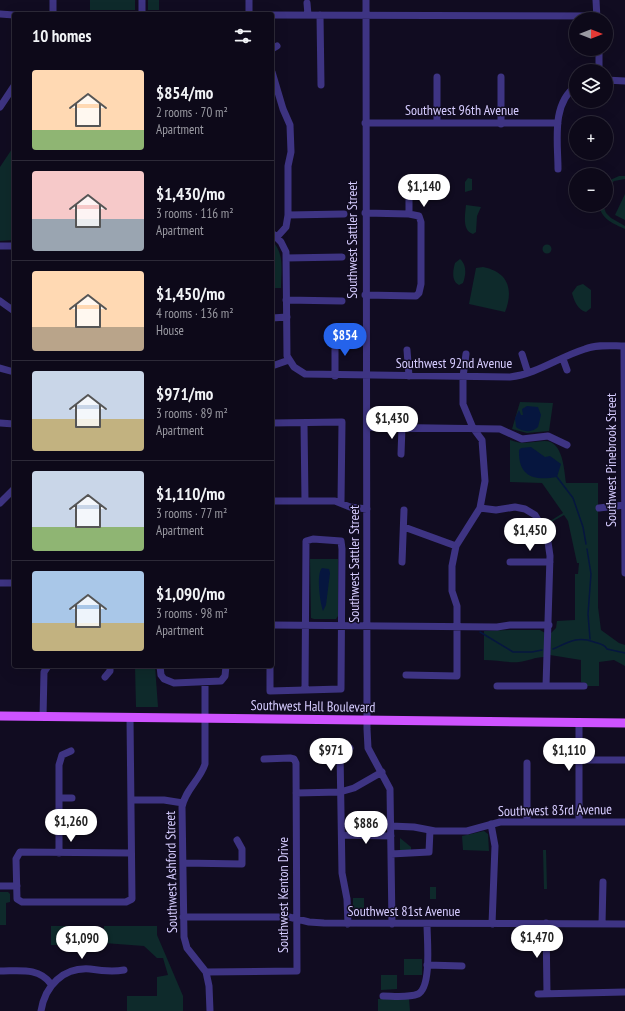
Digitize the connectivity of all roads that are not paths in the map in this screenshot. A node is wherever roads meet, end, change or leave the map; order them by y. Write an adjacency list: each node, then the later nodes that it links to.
1 (53, 0): 7 (street)
2 (142, 0): 8 (street)
3 (249, 0): 9 (street)
4 (366, 0): 16 (street, Southwest Sattler Street)
5 (596, 0): 10 (street)
6 (307, 3): 14 (street)
7 (54, 12)
8 (142, 12)
9 (249, 12)
10 (597, 12)
11 (0, 14): 12 (street)
12 (12, 14)
13 (274, 15): 14 (street)
14 (308, 15): 15 (street)
15 (320, 15): 16 (street); 23 (street)
16 (366, 15): 17 (street); 27 (street, Southwest Sattler Street)
17 (569, 18)
18 (437, 76): 28 (street)
19 (501, 78): 30 (street)
20 (274, 79): 36 (street)
21 (613, 80): 22 (street)
22 (625, 81)
23 (321, 85)
24 (12, 89): 26 (street)
25 (569, 94): 29 (street)
26 (0, 107)
27 (365, 122): 28 (street, Southwest 96th Avenue); 33 (street, Southwest Sattler Street)
28 (437, 123): 30 (street, Southwest 96th Avenue)
29 (558, 123): 30 (street, Southwest 96th Avenue); 31 (street)
30 (501, 124)
31 (558, 169)
32 (409, 180): 35 (street)
33 (365, 213): 35 (street); 42 (street, Southwest Sattler Street)
34 (344, 214): 36 (street)
35 (409, 214): 42 (street)
36 (288, 215): 37 (street)
37 (275, 235): 41 (street)
38 (0, 246): 39 (street)
39 (12, 246)
40 (342, 257): 41 (street)
41 (286, 258): 43 (street)
42 (365, 295): 62 (street, Southwest Sattler Street)
43 (286, 300): 45 (street); 47 (street)
44 (0, 301): 46 (street)
45 (342, 301)
46 (12, 310)
47 (287, 317): 48 (street); 55 (street)
48 (274, 318)
49 (335, 339): 61 (street)
50 (624, 346): 54 (street, Southwest 92nd Avenue); 65 (street, Southwest Pinebrook Street)
51 (407, 350): 63 (street)
52 (466, 354): 64 (street)
53 (522, 354): 60 (street)
54 (563, 359): 58 (street); 60 (street, Southwest 92nd Avenue)
55 (289, 360): 56 (street); 61 (street, Southwest 92nd Avenue)
56 (274, 365)
57 (0, 368): 59 (street)
58 (567, 370)
59 (12, 371)
60 (528, 373): 64 (street, Southwest 92nd Avenue)
61 (336, 376): 62 (street, Southwest 92nd Avenue)
62 (366, 376): 63 (street, Southwest 92nd Avenue); 70 (street, Southwest Sattler Street)
63 (409, 376): 64 (street, Southwest 92nd Avenue)
64 (463, 377): 72 (street)
65 (625, 400): 80 (street, Southwest Pinebrook Street)
66 (304, 422): 68 (street); 77 (street); 78 (street)
67 (0, 423): 69 (street)
68 (274, 423)
69 (12, 424)
70 (367, 427): 71 (street); 83 (street, Southwest Sattler Street)
71 (402, 427): 72 (street); 74 (street)
72 (473, 428): 73 (street); 81 (street)
73 (567, 445)
74 (401, 454)
75 (12, 491): 79 (street)
76 (274, 501): 77 (street)
77 (305, 501): 78 (street)
78 (341, 502): 83 (street)
79 (0, 503)
80 (625, 505): 82 (street); 87 (street, Southwest Pinebrook Street)
81 (480, 508): 86 (street); 90 (street)
82 (599, 508)
83 (367, 509): 97 (street, Southwest Sattler Street)
84 (404, 510): 85 (street)
85 (404, 527): 86 (street); 88 (street)
86 (456, 546): 99 (street)
87 (625, 558): 91 (street, Southwest Pinebrook Street)
88 (402, 562)
89 (510, 562): 90 (street)
90 (550, 562): 98 (street)
91 (625, 573)
92 (0, 583): 93 (street)
93 (12, 583)
94 (274, 625): 95 (street)
95 (306, 625): 96 (street); 96 (street); 111 (street)
96 (342, 625): 97 (street); 111 (street)
97 (367, 625): 99 (street); 116 (street, Southwest Sattler Street)
98 (549, 625): 99 (street); 109 (street)
99 (457, 626): 105 (street)
100 (47, 668): 113 (street)
101 (110, 668): 106 (street)
102 (160, 668): 107 (street)
103 (226, 668): 107 (street)
104 (270, 668): 111 (street)
105 (406, 675)
106 (105, 676)
107 (205, 683): 115 (street, Southwest Ashford Street)
108 (496, 686): 109 (street)
109 (546, 686): 110 (street)
110 (584, 686)
111 (305, 690)
112 (0, 716): 113 (main road, Southwest Hall Boulevard)
113 (43, 717): 114 (main road, Southwest Hall Boulevard)
114 (130, 718): 115 (main road, Southwest Hall Boulevard); 132 (street)
115 (205, 718): 116 (main road, Southwest Hall Boulevard); 133 (street, Southwest Ashford Street)
116 (367, 720): 117 (main road, Southwest Hall Boulevard); 127 (street, Southwest Sattler Street)
117 (579, 723): 118 (main road, Southwest Hall Boulevard); 124 (street)
118 (625, 723)
119 (350, 748): 122 (street)
120 (332, 749): 122 (street)
121 (71, 752): 130 (street)
122 (340, 752): 128 (street)
123 (264, 759): 129 (street, Southwest Kenton Drive)
124 (578, 760): 125 (street); 135 (street)
125 (625, 760)
126 (527, 763): 134 (street)
127 (382, 772): 128 (street); 138 (street, Southwest Sattler Street)
128 (340, 792): 129 (street); 140 (street)
129 (296, 793): 151 (street, Southwest Kenton Drive)
130 (59, 798): 131 (street); 143 (street)
131 (72, 798)
132 (131, 800): 133 (street); 144 (street)
133 (183, 803): 146 (street, Southwest Ashford Street)
134 (527, 822): 135 (street, Southwest 83rd Avenue); 137 (street, Southwest 83rd Avenue)
135 (579, 822): 136 (street, Southwest 83rd Avenue)
136 (625, 822)
137 (491, 824): 139 (street, Southwest 83rd Avenue); 156 (street)
138 (390, 826): 139 (street, Southwest 83rd Avenue); 141 (street, Southwest Sattler Street)
139 (430, 830): 145 (street)
140 (342, 835): 141 (street); 153 (street)
141 (391, 836): 145 (street, Southwest Sattler Street)
142 (237, 840): 146 (street)
143 (59, 853): 144 (street); 149 (street)
144 (131, 853): 149 (street)
145 (391, 854): 154 (street, Southwest Sattler Street)
146 (183, 863): 150 (street, Southwest Ashford Street)
147 (603, 882): 157 (street)
148 (0, 886): 149 (street)
149 (17, 886)
150 (183, 917): 151 (street, Southwest 81st Avenue); 163 (street, Southwest Ashford Street)
151 (296, 919): 153 (street, Southwest 81st Avenue); 163 (street, Southwest Kenton Drive)
152 (546, 923): 156 (street, Southwest 81st Avenue); 157 (street, Southwest 81st Avenue); 167 (street)
153 (348, 924): 154 (street, Southwest 81st Avenue)
154 (392, 924): 155 (street, Southwest 81st Avenue)
155 (427, 924): 156 (street, Southwest 81st Avenue); 159 (street)
156 (492, 924)
157 (602, 924): 158 (street, Southwest 81st Avenue)
158 (625, 924)
159 (427, 964): 160 (street); 168 (street)
160 (462, 966)
161 (124, 970): 164 (street)
162 (0, 971): 164 (street)
163 (206, 972): 170 (street, Southwest Ashford Street)
164 (51, 984): 169 (street)
165 (625, 992): 167 (street)
166 (538, 994): 167 (street)
167 (547, 994)
168 (383, 996)
169 (41, 1011)
170 (210, 1011)

